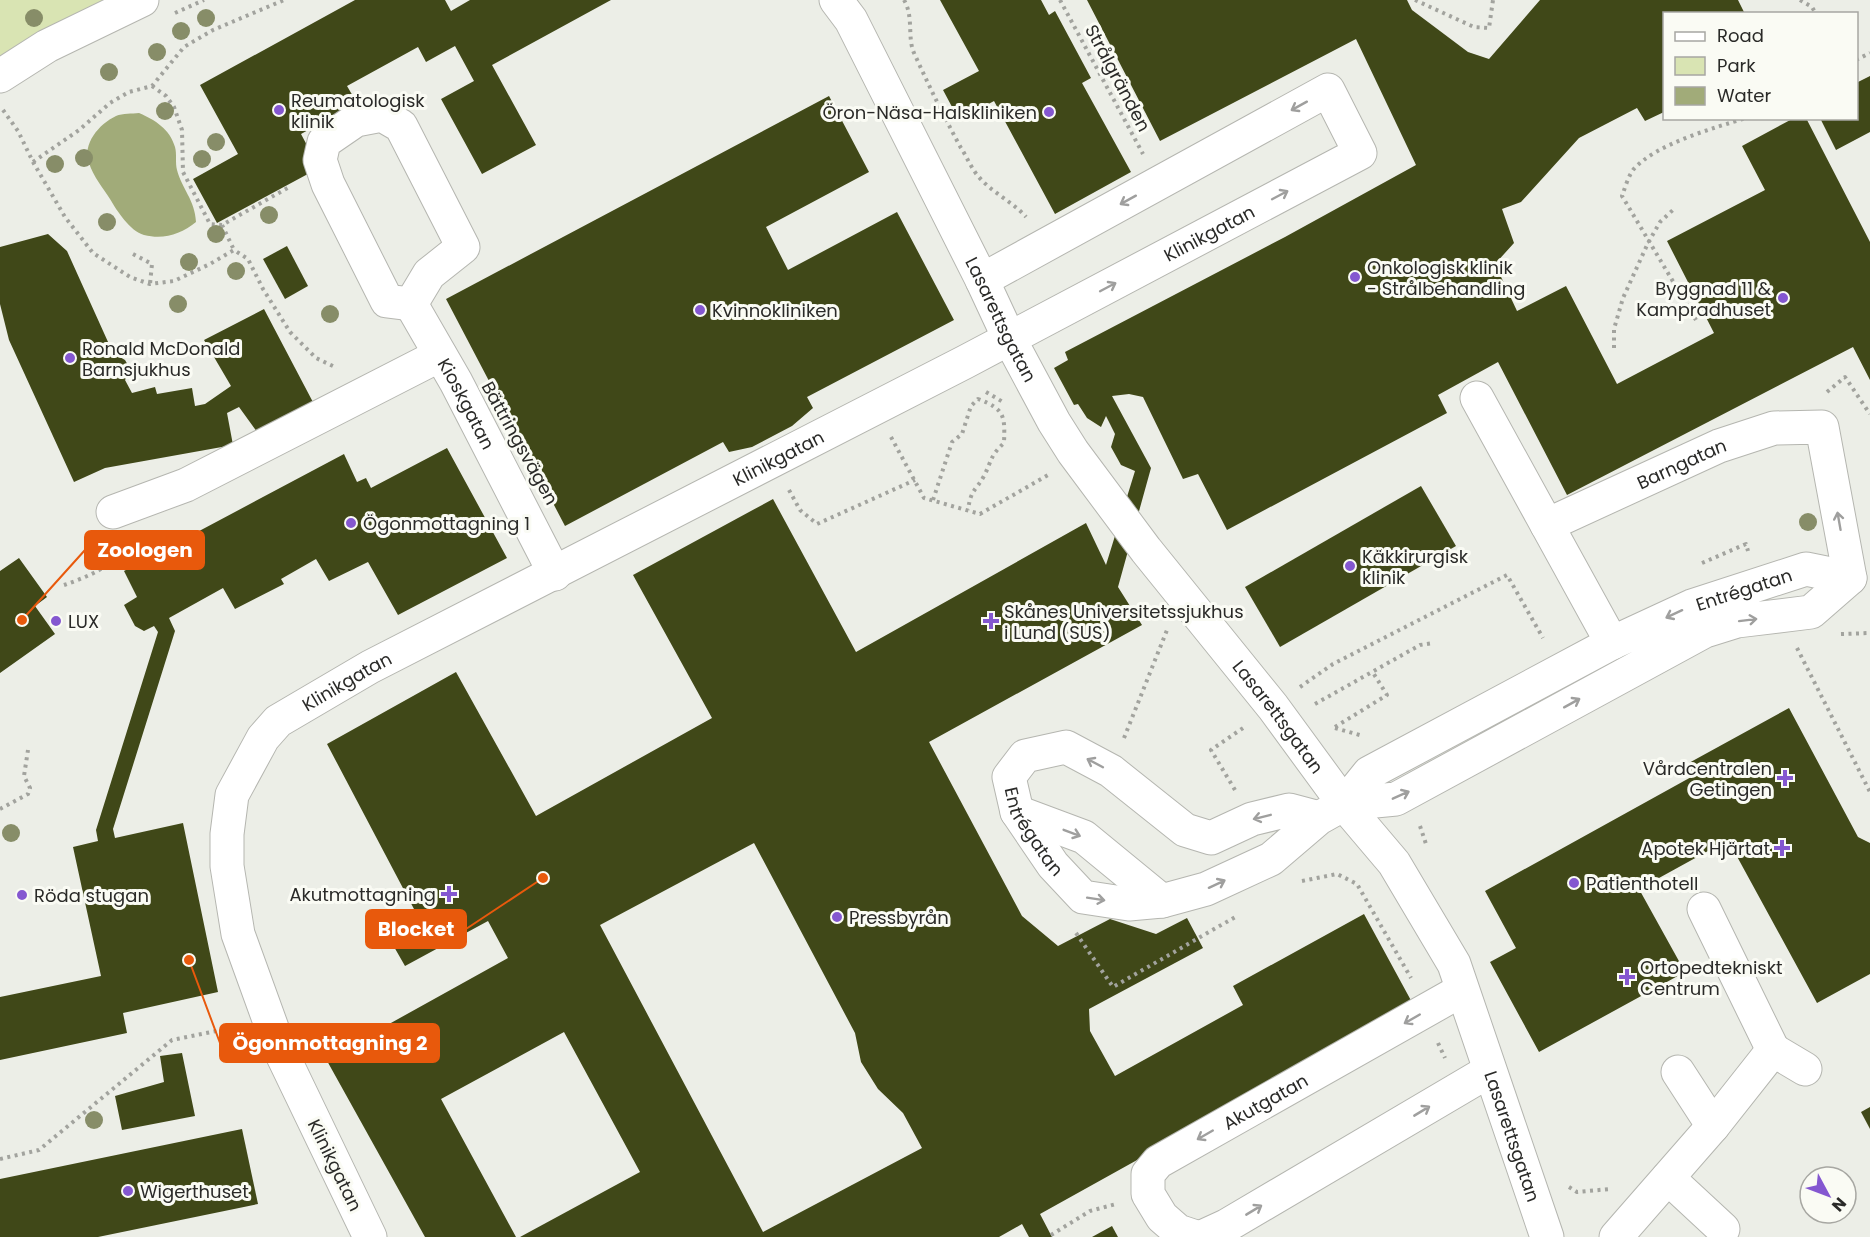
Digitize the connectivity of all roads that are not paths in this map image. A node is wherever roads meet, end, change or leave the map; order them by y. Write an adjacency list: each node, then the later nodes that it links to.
1 (142, 0): 3 (street)
2 (836, 0): 4 (street, Lasarettsgatan)
3 (0, 76)
4 (982, 280): 6 (street, Lasarettsgatan); 6 (street, Klinikgatan, one-way to 4)
5 (411, 304): 5 (street); 7 (street, Kioskgatan)
6 (1009, 338): 11 (street, Klinikgatan); 14 (street, Lasarettsgatan)
7 (440, 355): 9 (street); 11 (street, Kioskgatan)
8 (1478, 398): 10 (street)
9 (113, 512)
10 (1547, 525): 12 (street, Barngatan, one-way to 10); 13 (street)
11 (555, 573): 26 (street, Klinikgatan)
12 (1850, 578): 13 (street, Entrégatan, one-way to 13); 14 (street, Entrégatan, one-way to 12)
13 (1612, 643): 14 (street, Entrégatan)
14 (1331, 811): 15 (street, Entrégatan, one-way to 15); 16 (street, Entrégatan, one-way to 14); 18 (street, Lasarettsgatan)
15 (1017, 812): 16 (street, one-way to 16); 16 (street, Entrégatan, one-way to 16)
16 (1162, 901)
17 (1704, 909): 19 (street)
18 (1462, 990): 21 (street, Lasarettsgatan); 27 (street, Akutgatan, one-way to 27)
19 (1773, 1050): 20 (street); 23 (street)
20 (1805, 1069)
21 (1489, 1071): 28 (street, one-way to 21); 29 (street, Lasarettsgatan)
22 (1678, 1072): 23 (street)
23 (1713, 1126): 24 (street)
24 (1668, 1178): 25 (street); 30 (street)
25 (1724, 1229)
26 (370, 1237)
27 (1197, 1237)
28 (1202, 1237)
29 (1547, 1237)
30 (1616, 1237)

